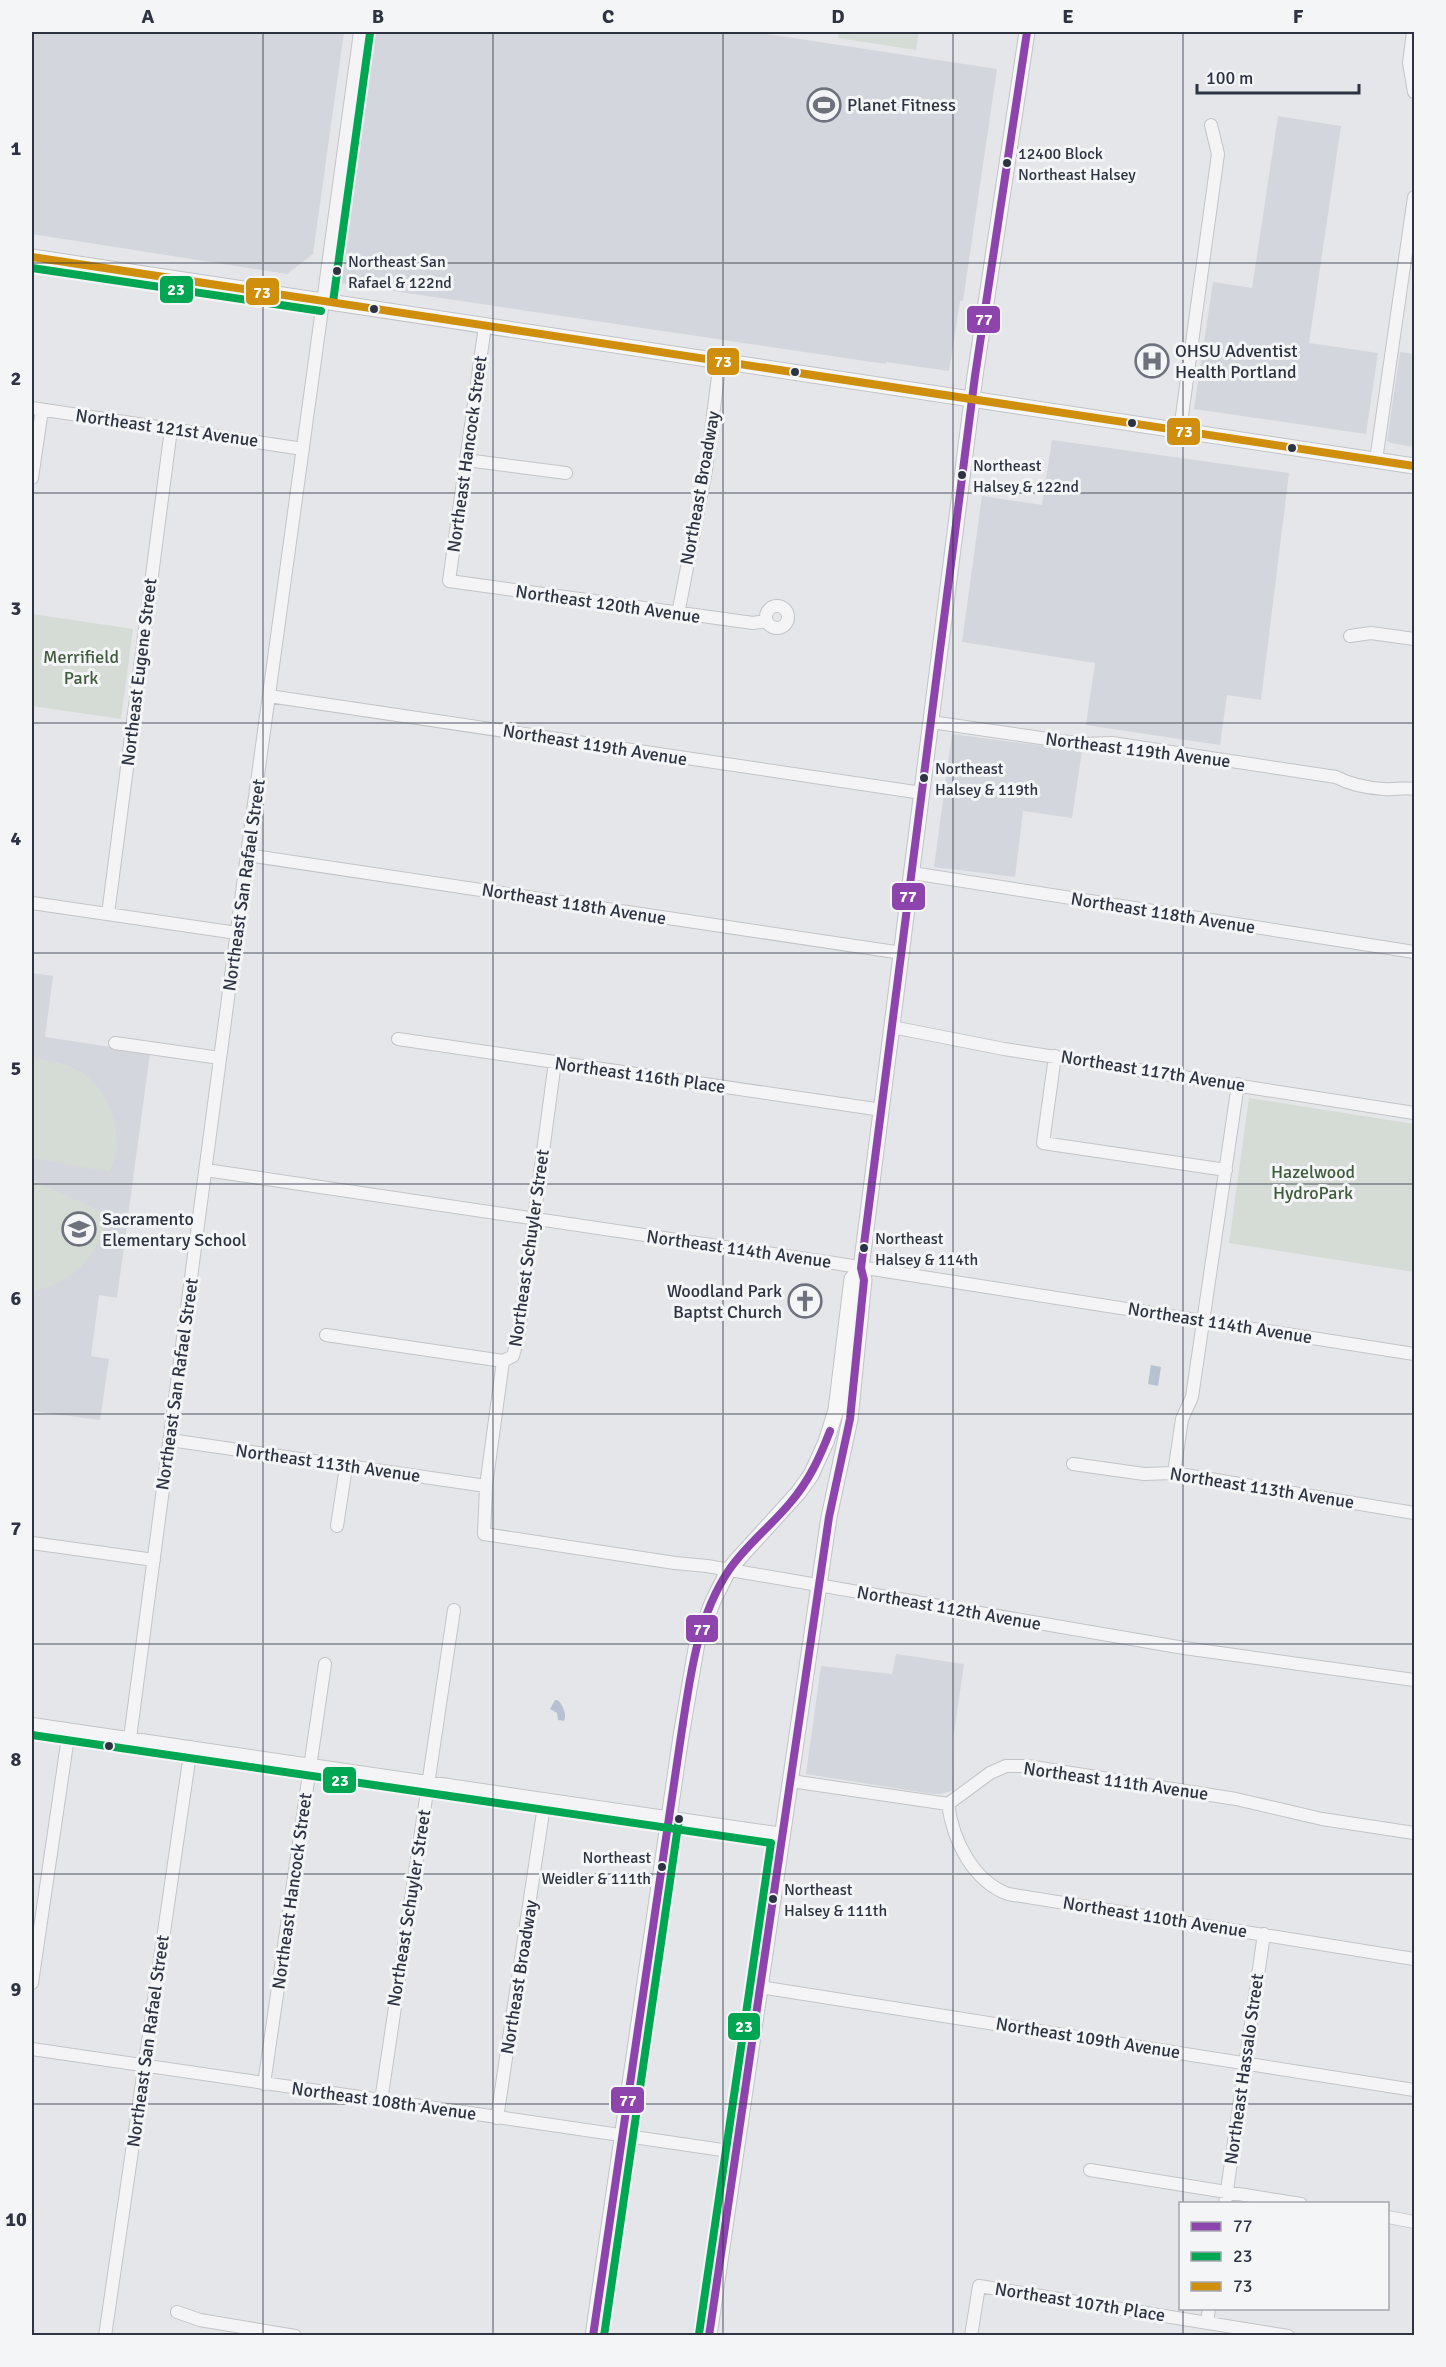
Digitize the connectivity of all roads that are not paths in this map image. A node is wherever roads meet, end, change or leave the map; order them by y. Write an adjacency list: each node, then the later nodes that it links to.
1 (360, 32): 8 (street, Northeast San Rafael Street)
2 (1027, 32): 11 (main road)
3 (1413, 32): 4 (street)
4 (1414, 92)
5 (1211, 125): 14 (street)
6 (1414, 197): 17 (street)
7 (32, 257): 8 (main road)
8 (323, 301): 9 (main road); 15 (street, Northeast San Rafael Street)
9 (485, 326): 10 (main road); 16 (street, Northeast Hancock Street)
10 (720, 361): 11 (main road); 22 (street, Northeast Broadway)
11 (972, 399): 14 (main road); 27 (main road)
12 (37, 409): 13 (street, Northeast 121st Avenue); 20 (street)
13 (171, 429): 15 (street, Northeast 121st Avenue); 33 (street, Northeast Eugene Street)
14 (1180, 430): 17 (main road)
15 (303, 449): 26 (street, Northeast San Rafael Street)
16 (466, 460): 19 (street); 21 (street, Northeast Hancock Street)
17 (1376, 460): 18 (main road)
18 (1414, 466)
19 (566, 473)
20 (32, 478)
21 (449, 582): 22 (street, Northeast 120th Avenue)
22 (678, 614): 23 (street, Northeast 120th Avenue)
23 (767, 621)
24 (1350, 636): 25 (street)
25 (1414, 639)
26 (269, 696): 29 (street, Northeast 119th Avenue); 30 (street, Northeast San Rafael Street)
27 (931, 722): 28 (street, Northeast 119th Avenue); 29 (main road)
28 (1414, 789)
29 (922, 793): 31 (main road)
30 (247, 855): 34 (street, Northeast San Rafael Street); 36 (street, Northeast 118th Avenue)
31 (912, 873): 35 (street, Northeast 118th Avenue); 36 (main road)
32 (32, 903): 33 (street)
33 (108, 914): 34 (street)
34 (237, 933): 41 (street, Northeast San Rafael Street)
35 (1414, 952)
36 (902, 953): 37 (main road)
37 (892, 1027): 40 (street, Northeast 117th Avenue); 44 (main road)
38 (398, 1039): 42 (street, Northeast 116th Place)
39 (115, 1043): 41 (street)
40 (1055, 1056): 43 (street, Northeast 117th Avenue); 47 (street)
41 (220, 1058): 46 (street, Northeast San Rafael Street)
42 (555, 1062): 44 (street, Northeast 116th Place); 48 (street, Northeast Schuyler Street)
43 (1238, 1084): 45 (street, Northeast 117th Avenue); 47 (street)
44 (882, 1110): 49 (main road)
45 (1414, 1113)
46 (206, 1170): 48 (street, Northeast 114th Avenue); 54 (street, Northeast San Rafael Street)
47 (1226, 1170): 50 (street)
48 (534, 1219): 49 (street, Northeast 114th Avenue); 53 (street, Northeast Schuyler Street)
49 (861, 1268): 50 (street, Northeast 114th Avenue); 64 (main road); 65 (main road)
50 (1203, 1320): 52 (street, Northeast 114th Avenue); 57 (street)
51 (326, 1335): 53 (street)
52 (1414, 1354)
53 (503, 1361): 58 (street, Northeast Schuyler Street)
54 (170, 1440): 56 (street, Northeast 113th Avenue); 63 (street, Northeast San Rafael Street)
55 (1073, 1464): 57 (street, Northeast 113th Avenue)
56 (346, 1467): 58 (street, Northeast 113th Avenue); 60 (street)
57 (1174, 1473): 59 (street, Northeast 113th Avenue)
58 (486, 1486): 61 (street, Northeast Schuyler Street)
59 (1414, 1513)
60 (336, 1526)
61 (484, 1534): 64 (street, Northeast 112th Avenue)
62 (32, 1543): 63 (street)
63 (154, 1560): 71 (street, Northeast San Rafael Street)
64 (728, 1571): 65 (street, Northeast 112th Avenue); 78 (main road)
65 (819, 1585): 68 (street, Northeast 112th Avenue); 74 (main road)
66 (454, 1610): 75 (street, Northeast Schuyler Street)
67 (325, 1664): 73 (street, Northeast Hancock Street)
68 (1414, 1680)
69 (32, 1724): 70 (street)
70 (69, 1730): 71 (street); 83 (street)
71 (130, 1738): 72 (street)
72 (191, 1747): 73 (street); 87 (street, Northeast San Rafael Street)
73 (311, 1765): 75 (street); 88 (street, Northeast Hancock Street)
74 (791, 1781): 77 (street); 80 (main road)
75 (428, 1782): 76 (street); 90 (street, Northeast Schuyler Street)
76 (545, 1799): 78 (street); 91 (street, Northeast Broadway)
77 (948, 1804): 79 (street, Northeast 111th Avenue); 81 (street, Northeast 110th Avenue)
78 (669, 1818): 80 (street); 92 (main road)
79 (1414, 1833)
80 (783, 1834): 84 (main road)
81 (1264, 1934): 82 (street, Northeast 110th Avenue); 86 (street, Northeast Hassalo Street)
82 (1414, 1959)
83 (32, 1983)
84 (760, 1987): 86 (street, Northeast 109th Avenue); 93 (main road)
85 (32, 2049): 87 (street, Northeast 108th Avenue)
86 (1245, 2062): 89 (street, Northeast 109th Avenue); 95 (street, Northeast Hassalo Street)
87 (144, 2066): 88 (street, Northeast 108th Avenue); 102 (street, Northeast San Rafael Street)
88 (264, 2084): 90 (street, Northeast 108th Avenue)
89 (1414, 2090)
90 (381, 2101): 91 (street, Northeast 108th Avenue)
91 (497, 2118): 92 (street, Northeast 108th Avenue)
92 (623, 2135): 93 (street, Northeast 108th Avenue); 104 (main road)
93 (736, 2152): 105 (main road)
94 (1090, 2170): 95 (street)
95 (1226, 2198): 96 (street)
96 (1276, 2202)
97 (1389, 2217): 98 (street)
98 (1414, 2222)
99 (1209, 2310): 101 (street)
100 (177, 2312): 103 (street)
101 (1207, 2323): 106 (street, Northeast 107th Place); 107 (street, Northeast 107th Place)
102 (105, 2336)
103 (296, 2336)
104 (592, 2336)
105 (709, 2336)
106 (971, 2336)
107 (1288, 2336)

